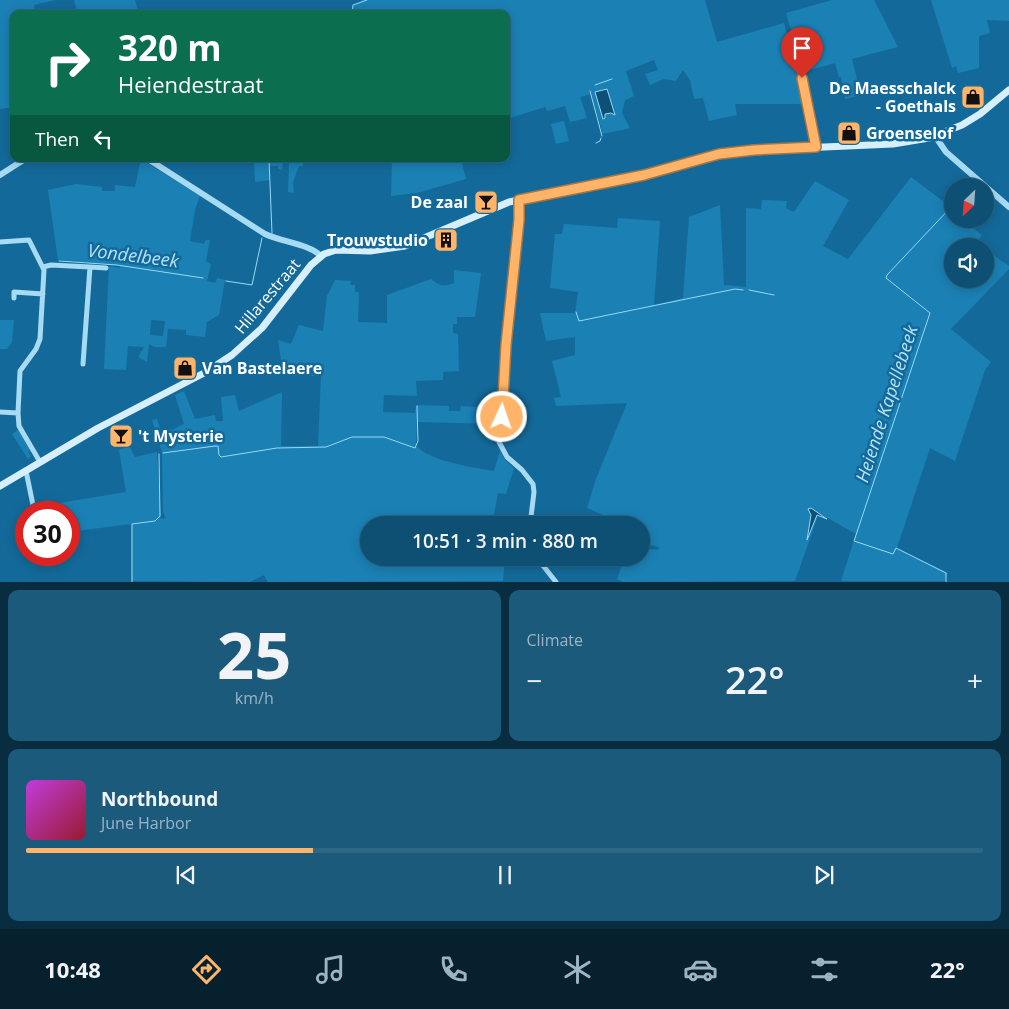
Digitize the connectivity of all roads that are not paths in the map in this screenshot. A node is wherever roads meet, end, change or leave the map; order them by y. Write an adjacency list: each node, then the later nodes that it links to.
1 (797, 62): 4 (street)
2 (1009, 90): 3 (main road, Hillarestraat)
3 (935, 136): 4 (main road, Hillarestraat); 9 (street)
4 (816, 147): 8 (main road, Hillarestraat)
5 (20, 162): 7 (street)
6 (153, 162): 11 (street)
7 (0, 175)
8 (519, 200): 11 (main road, Hillarestraat); 24 (street)
9 (1009, 208)
10 (0, 242): 12 (street)
11 (321, 256): 20 (main road, Hillarestraat)
12 (43, 267): 13 (street); 15 (street)
13 (90, 267): 14 (street); 17 (street)
14 (106, 268)
15 (43, 294): 16 (street); 19 (street)
16 (14, 298)
17 (83, 364)
18 (0, 412): 19 (street)
19 (18, 412): 20 (street)
20 (40, 462): 21 (main road, Hillarestraat)
21 (26, 471): 22 (main road, Hillarestraat); 23 (street)
22 (0, 486)
23 (32, 501)
24 (531, 516)
25 (543, 566): 26 (street)
26 (556, 582)

